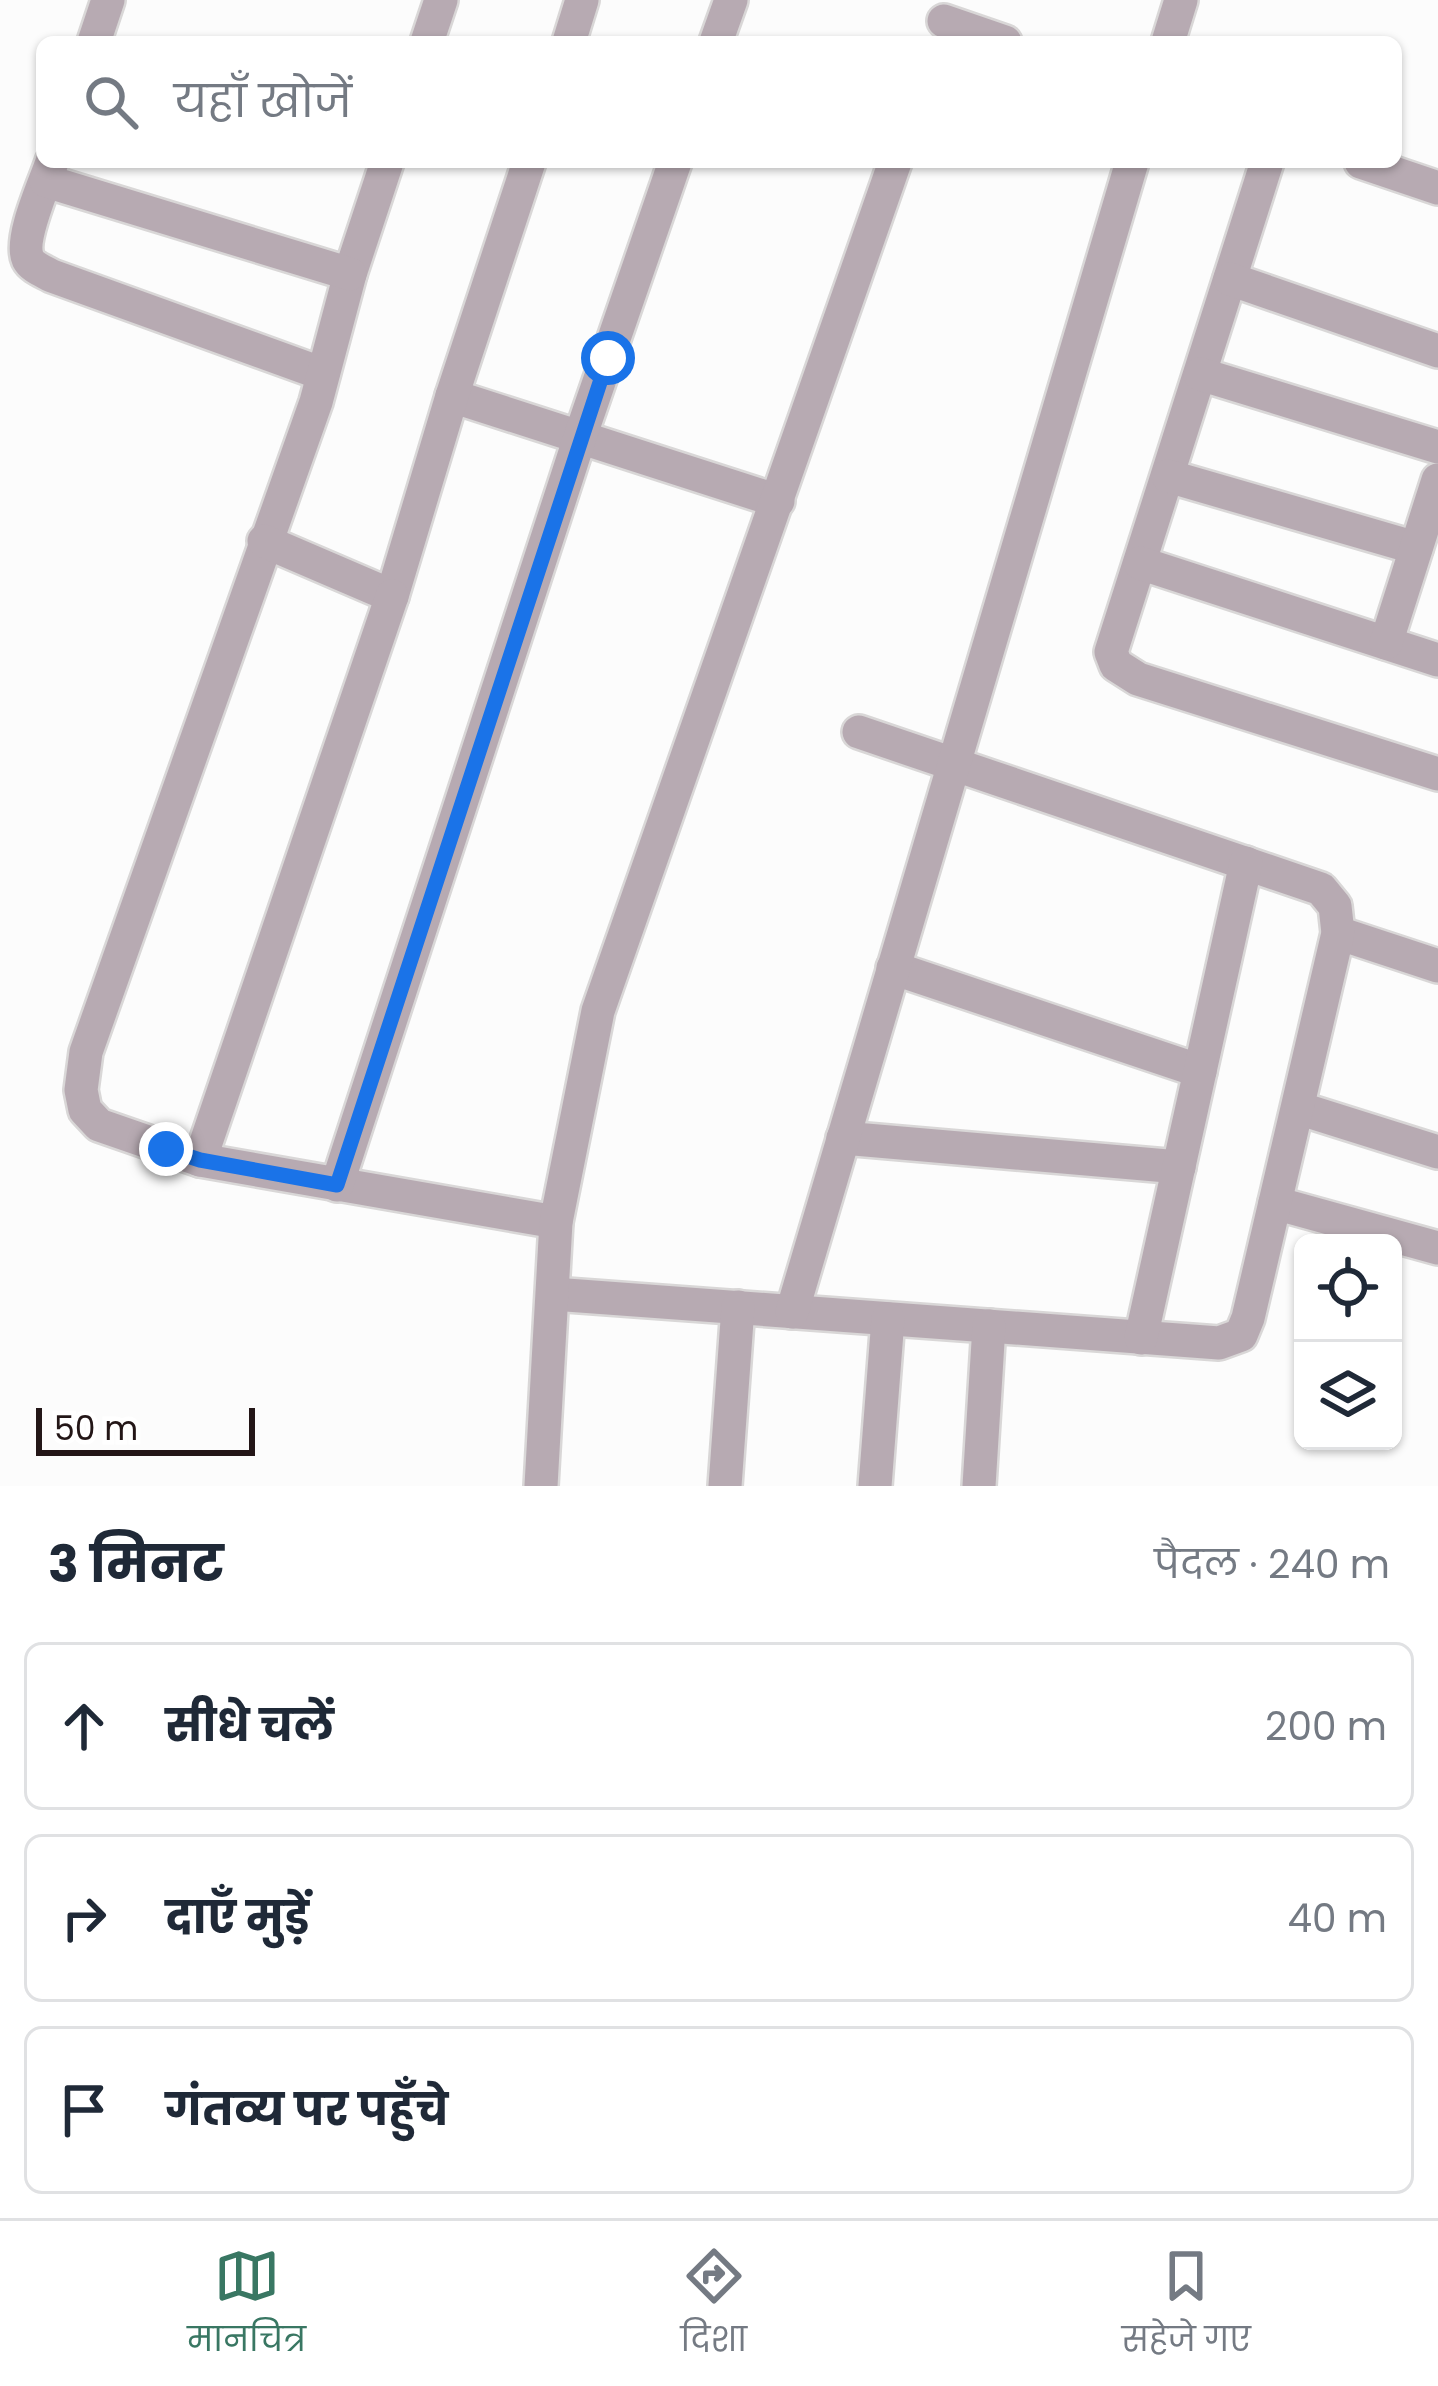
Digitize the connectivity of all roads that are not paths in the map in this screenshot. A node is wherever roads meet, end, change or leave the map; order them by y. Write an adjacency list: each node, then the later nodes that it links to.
1 (108, 0): 7 (street)
2 (441, 0): 8 (street)
3 (582, 0): 9 (street)
4 (730, 0): 10 (street)
5 (1181, 0): 12 (street)
6 (943, 21): 11 (street)
7 (96, 36)
8 (429, 36)
9 (570, 36)
10 (718, 36)
11 (987, 36)
12 (1170, 36)
13 (379, 168): 22 (street)
14 (527, 168): 27 (street)
15 (673, 168): 28 (street)
16 (893, 168): 32 (street)
17 (1130, 168): 40 (street)
18 (1265, 168): 23 (street)
19 (1379, 168): 21 (street)
20 (49, 171): 22 (street); 25 (street)
21 (1438, 188)
22 (350, 274): 25 (street)
23 (1230, 279): 24 (street); 26 (street)
24 (1438, 351)
25 (323, 374): 33 (street)
26 (1200, 374): 29 (street); 30 (street)
27 (452, 396): 28 (street); 36 (street)
28 (580, 437): 32 (street); 52 (street)
29 (1438, 447)
30 (1168, 476): 34 (street); 35 (street)
31 (1438, 481): 34 (street)
32 (778, 501): 54 (street)
33 (264, 541): 36 (street); 50 (street)
34 (1416, 548): 37 (street)
35 (1140, 563): 37 (street); 41 (street)
36 (392, 596): 50 (street)
37 (1386, 643): 38 (street)
38 (1438, 660)
39 (859, 732): 40 (street)
40 (952, 764): 42 (street); 45 (street)
41 (1438, 774)
42 (1246, 863): 43 (street); 46 (street)
43 (1338, 933): 44 (street); 47 (street)
44 (1438, 965)
45 (892, 968): 46 (street); 48 (street)
46 (1200, 1071): 51 (street)
47 (1298, 1108): 49 (street); 53 (street)
48 (843, 1138): 51 (street); 58 (street)
49 (1438, 1152)
50 (200, 1160): 52 (street)
51 (1179, 1167): 61 (street)
52 (337, 1185): 54 (street)
53 (1275, 1203): 55 (street); 61 (street)
54 (556, 1222): 56 (street)
55 (1438, 1248)
56 (553, 1294): 57 (street); 62 (street)
57 (738, 1307): 58 (street); 63 (street)
58 (792, 1312): 59 (street)
59 (888, 1319): 60 (street); 64 (street)
60 (988, 1326): 61 (street); 65 (street)
61 (1141, 1338)
62 (541, 1486)
63 (725, 1486)
64 (875, 1486)
65 (979, 1486)

